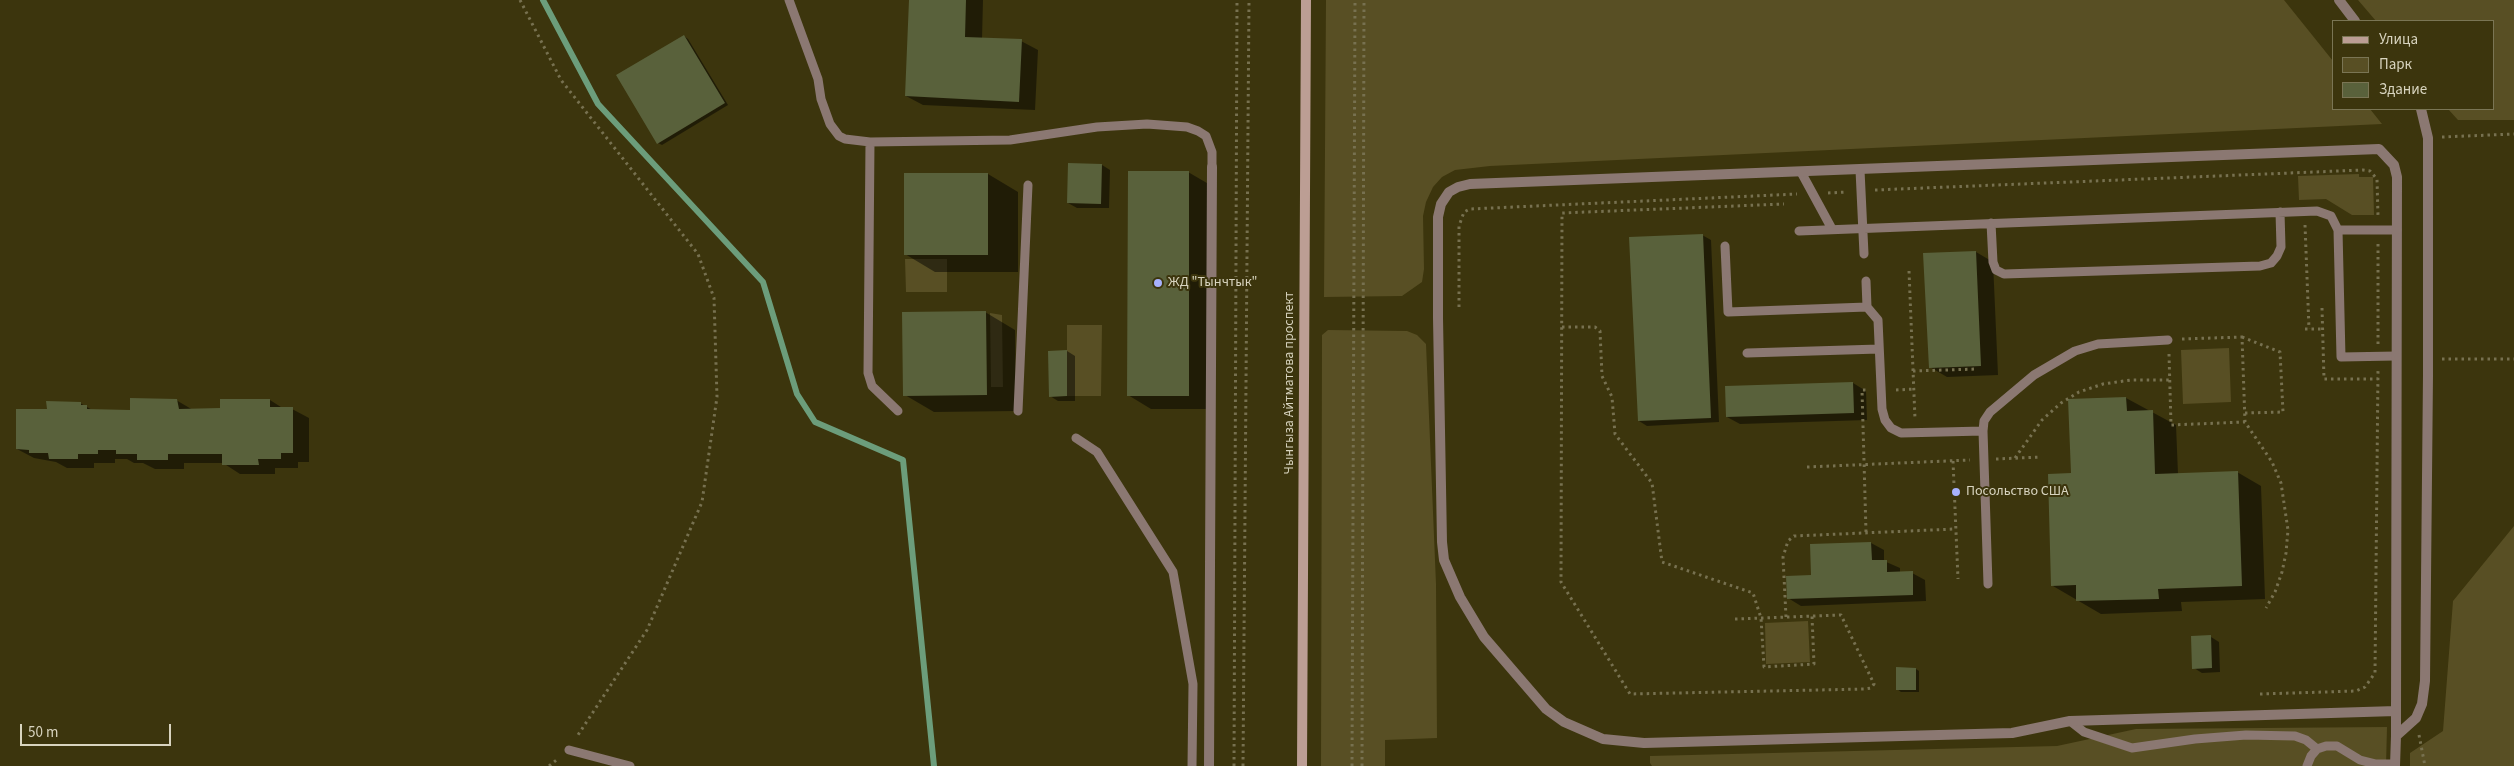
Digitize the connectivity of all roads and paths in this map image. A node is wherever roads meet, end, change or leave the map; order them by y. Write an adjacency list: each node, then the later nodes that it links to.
1 (520, 0): 80 (path)
2 (789, 0): 13 (lane)
3 (1237, 0): 86 (path)
4 (1249, 0): 87 (path)
5 (1306, 0): 88 (main road, Чынгыза Айтматова проспект)
6 (1355, 0): 89 (path)
7 (1364, 0): 90 (path)
8 (2339, 0): 9 (street)
9 (2354, 20)
10 (2421, 110): 12 (street)
11 (2514, 134): 12 (path)
12 (2428, 138): 46 (street)
13 (870, 142): 14 (lane); 52 (lane)
14 (1212, 167): 85 (street)
15 (1860, 170): 16 (street); 18 (lane); 29 (street)
16 (1801, 172): 19 (lane); 77 (street)
17 (1028, 185): 53 (lane)
18 (1862, 191): 19 (path); 24 (lane); 28 (path)
19 (1812, 193): 25 (lane); 34 (path)
20 (1784, 204): 36 (path)
21 (2280, 212): 23 (lane); 23 (lane); 27 (lane)
22 (2304, 222): 38 (path)
23 (1991, 223): 24 (lane)
24 (1863, 228): 25 (lane); 31 (lane)
25 (1832, 229): 26 (lane)
26 (1799, 230)
27 (2338, 230): 28 (lane); 44 (lane)
28 (2378, 230): 29 (lane); 44 (path)
29 (2396, 230): 45 (street)
30 (1725, 246): 35 (lane)
31 (1864, 254)
32 (1910, 271): 49 (path)
33 (1866, 282): 35 (lane)
34 (1459, 307)
35 (1867, 307): 42 (lane)
36 (1562, 327): 70 (path); 72 (path)
37 (2305, 329): 38 (path)
38 (2309, 329): 39 (path)
39 (2322, 329)
40 (2242, 336): 41 (path); 54 (path); 54 (path)
41 (2168, 340): 50 (path); 56 (lane)
42 (1879, 349): 43 (lane); 57 (lane)
43 (1747, 353)
44 (2378, 356): 45 (lane); 74 (path)
45 (2396, 356): 75 (street)
46 (2428, 359): 47 (path); 76 (street)
47 (2514, 359)
48 (1978, 369): 49 (path)
49 (1913, 371): 57 (path)
50 (2170, 380): 55 (path); 60 (path)
51 (1862, 390): 63 (path)
52 (898, 411)
53 (1018, 411)
54 (2245, 413): 55 (path)
55 (2245, 422): 69 (path)
56 (1983, 430): 57 (lane); 61 (lane)
57 (1916, 433)
58 (1076, 438): 84 (lane)
59 (2041, 457): 60 (path)
60 (2015, 458): 61 (path)
61 (1984, 460): 62 (path); 68 (lane)
62 (1953, 461): 63 (path); 65 (path)
63 (1864, 465): 64 (path); 66 (path)
64 (1806, 467)
65 (1956, 529): 66 (path); 67 (path)
66 (1866, 532): 71 (path)
67 (1958, 578)
68 (1988, 584)
69 (2266, 608)
70 (1812, 616): 71 (path); 72 (path)
71 (1786, 617): 72 (path)
72 (1761, 618): 73 (path)
73 (1735, 619)
74 (2260, 694)
75 (2396, 711): 77 (street); 78 (street)
76 (2416, 718): 78 (street); 92 (path)
77 (2070, 721): 79 (lane)
78 (2396, 736): 81 (street)
79 (2317, 749): 81 (lane); 91 (lane)
80 (569, 750): 82 (path); 83 (lane)
81 (2395, 765)
82 (549, 766)
83 (630, 766)
84 (1192, 766)
85 (1209, 766)
86 (1234, 766)
87 (1243, 766)
88 (1302, 766)
89 (1352, 766)
90 (1362, 766)
91 (2307, 766)
92 (2425, 766)

